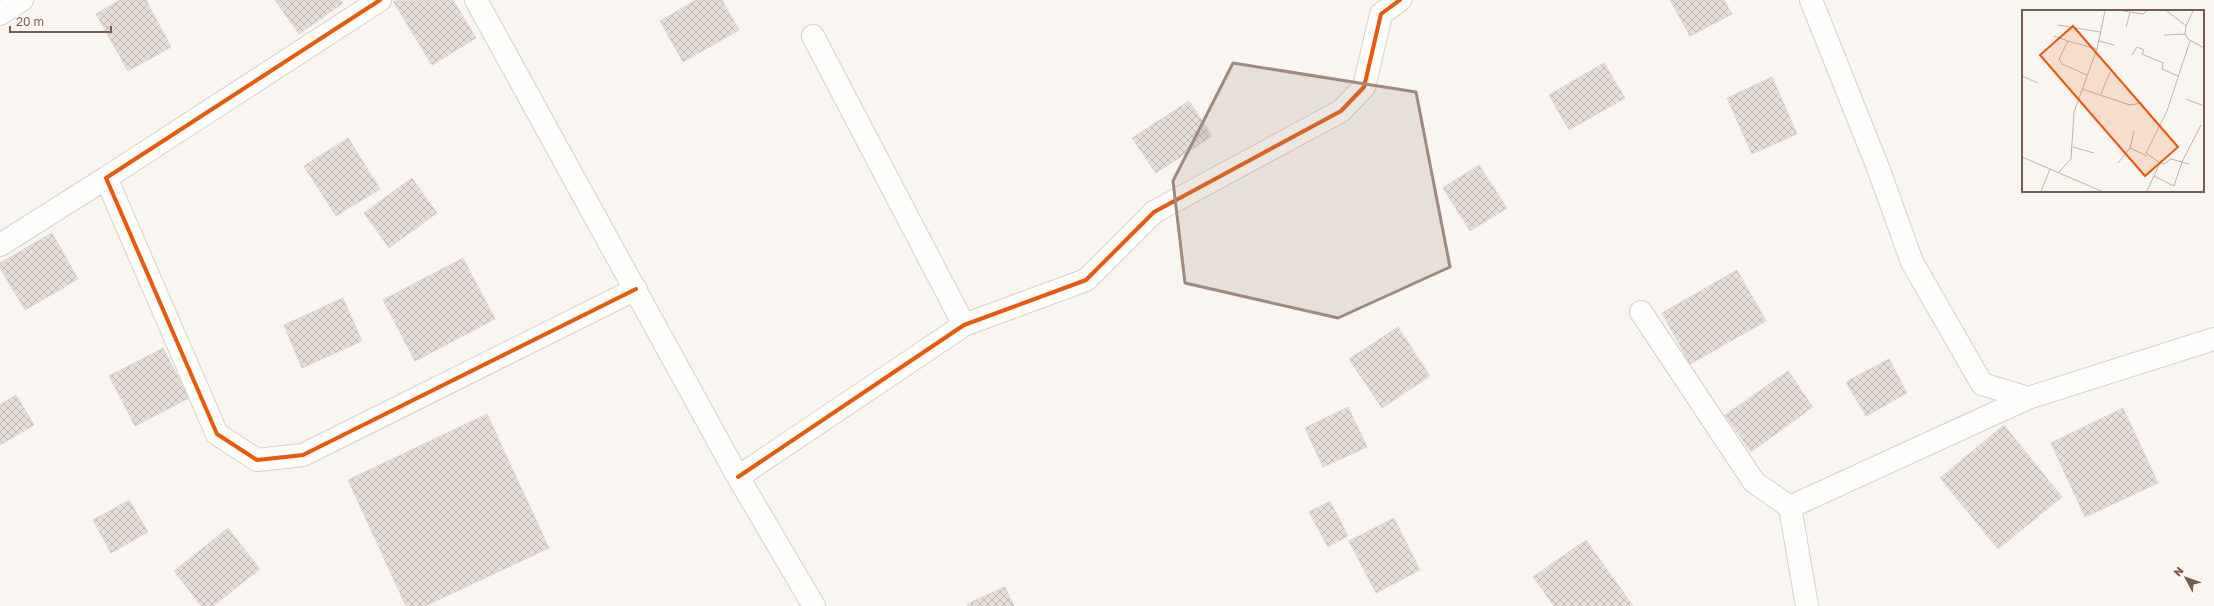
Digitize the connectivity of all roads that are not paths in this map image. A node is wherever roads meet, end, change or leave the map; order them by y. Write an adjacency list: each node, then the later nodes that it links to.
1 (22, 0): 6 (street)
2 (380, 0): 8 (street)
3 (476, 0): 10 (street)
4 (1400, 0): 12 (street)
5 (1811, 0): 14 (street)
6 (0, 14)
7 (813, 36): 12 (street)
8 (106, 178): 9 (street); 10 (street)
9 (0, 244)
10 (636, 289): 15 (street)
11 (1641, 312): 16 (street)
12 (964, 325): 15 (street)
13 (2214, 338): 14 (street)
14 (2028, 398): 16 (street)
15 (738, 477): 17 (street)
16 (1790, 507): 18 (street)
17 (814, 606)
18 (1807, 606)

